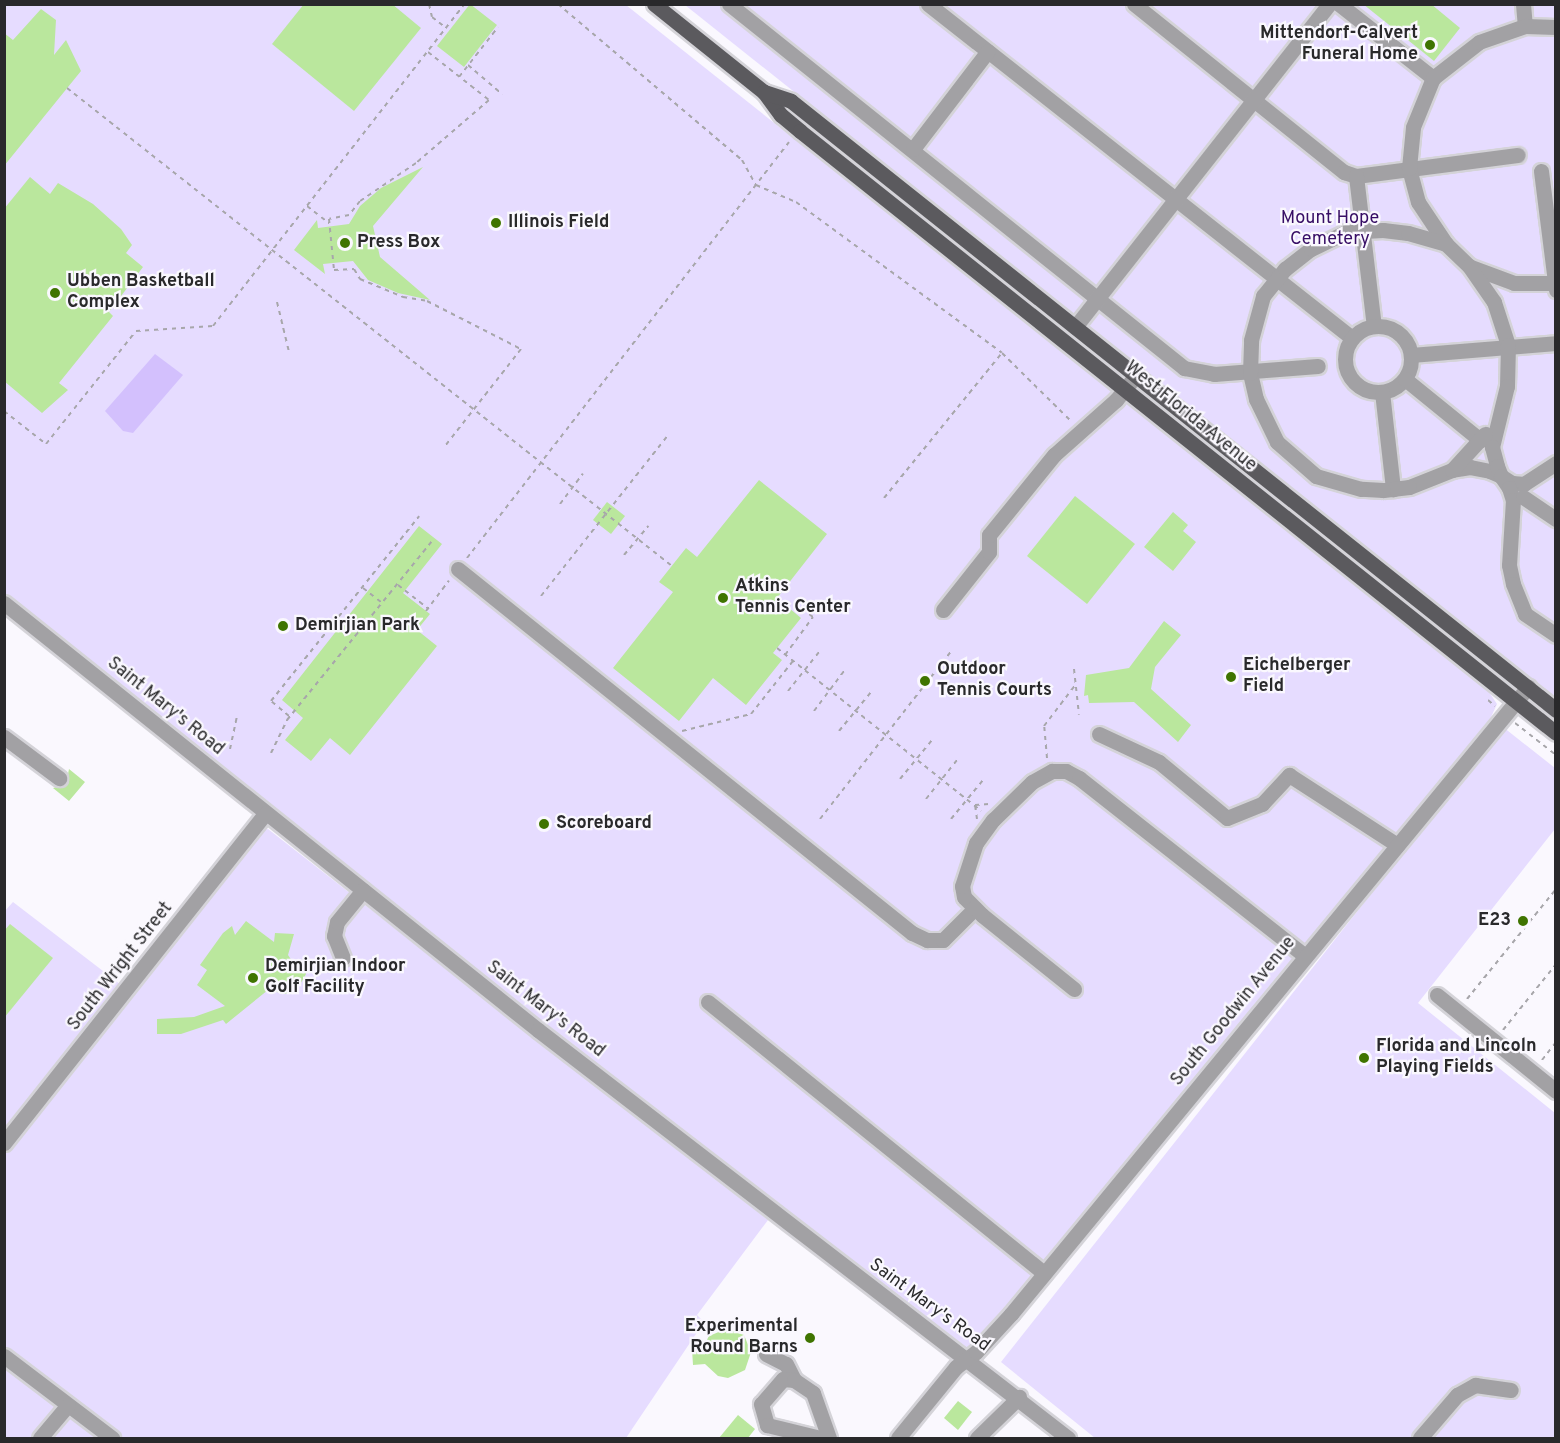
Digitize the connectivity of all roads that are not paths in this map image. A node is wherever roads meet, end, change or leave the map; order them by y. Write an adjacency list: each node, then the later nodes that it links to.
1 (654, 4): 12 (main road)
2 (729, 4): 14 (street)
3 (928, 4): 10 (street)
4 (1134, 4): 13 (street)
5 (1329, 4): 13 (street)
6 (1340, 4): 11 (street)
7 (1523, 4): 8 (street)
8 (1525, 26): 9 (street); 11 (street)
9 (1556, 27)
10 (988, 51): 14 (street); 19 (street)
11 (1432, 78): 16 (street)
12 (764, 92): 28 (main road, West Florida Avenue); 37 (main road, West Florida Avenue)
13 (1254, 100): 18 (street); 19 (street)
14 (913, 149): 26 (street)
15 (1518, 155): 16 (street)
16 (1409, 171): 18 (street); 21 (street)
17 (1541, 171): 24 (street)
18 (1356, 176): 20 (street)
19 (1175, 202): 23 (street); 26 (street)
20 (1362, 230): 21 (street); 23 (street); 27 (street)
21 (1446, 244): 22 (street)
22 (1469, 266): 24 (street); 31 (street)
23 (1274, 279): 29 (street); 34 (street)
24 (1555, 283): 25 (street)
25 (1556, 290)
26 (1098, 297): 28 (street); 34 (street)
27 (1374, 326): 29 (street); 32 (street)
28 (1075, 327): 35 (main road, West Florida Avenue)
29 (1352, 338): 38 (street)
30 (1556, 343): 31 (street)
31 (1508, 345): 32 (street); 39 (street)
32 (1412, 355): 36 (street)
33 (1318, 366): 34 (street)
34 (1250, 373): 45 (street)
35 (1136, 375): 37 (street); 53 (main road, West Florida Avenue)
36 (1405, 379): 38 (street); 40 (street)
37 (1125, 389): 51 (street); 54 (main road, West Florida Avenue)
38 (1382, 392): 45 (street)
39 (1495, 428): 40 (street); 43 (street)
40 (1480, 440): 42 (street)
41 (1556, 463): 44 (street)
42 (1452, 470): 43 (street); 45 (street)
43 (1502, 476): 44 (street); 47 (street)
44 (1540, 477): 46 (street)
45 (1393, 489)
46 (1523, 497): 47 (street); 48 (street)
47 (1512, 518): 52 (street)
48 (1556, 519)
49 (458, 569): 63 (street)
50 (4, 603): 60 (street, Saint Mary's Road)
51 (943, 610)
52 (1556, 635)
53 (1528, 687): 54 (street, South Goodwin Avenue); 55 (main road, West Florida Avenue)
54 (1516, 702): 56 (main road, West Florida Avenue); 61 (street, South Goodwin Avenue)
55 (1556, 710)
56 (1556, 733)
57 (1099, 734): 61 (street)
58 (4, 737): 59 (street)
59 (59, 778)
60 (266, 813): 62 (street, Saint Mary's Road); 70 (street, South Wright Street)
61 (1397, 845): 64 (street, South Goodwin Avenue)
62 (363, 890): 65 (street); 74 (street, Saint Mary's Road)
63 (975, 908): 64 (street); 66 (street)
64 (1305, 956): 71 (street, South Goodwin Avenue)
65 (344, 958)
66 (1074, 989)
67 (1437, 995): 69 (street)
68 (708, 1002): 71 (street)
69 (1556, 1091)
70 (4, 1143)
71 (1044, 1273): 74 (street, South Goodwin Avenue)
72 (766, 1354): 75 (street)
73 (4, 1356): 78 (street)
74 (968, 1358): 77 (street, Saint Mary's Road); 84 (street, South Goodwin Avenue)
75 (794, 1380): 79 (street); 83 (street)
76 (1511, 1390): 87 (street)
77 (1018, 1397): 85 (street); 86 (street, Saint Mary's Road)
78 (68, 1405): 80 (street); 81 (street)
79 (765, 1432): 82 (street)
80 (40, 1438)
81 (112, 1438)
82 (820, 1438)
83 (830, 1438)
84 (898, 1438)
85 (977, 1438)
86 (1068, 1438)
87 (1420, 1438)

